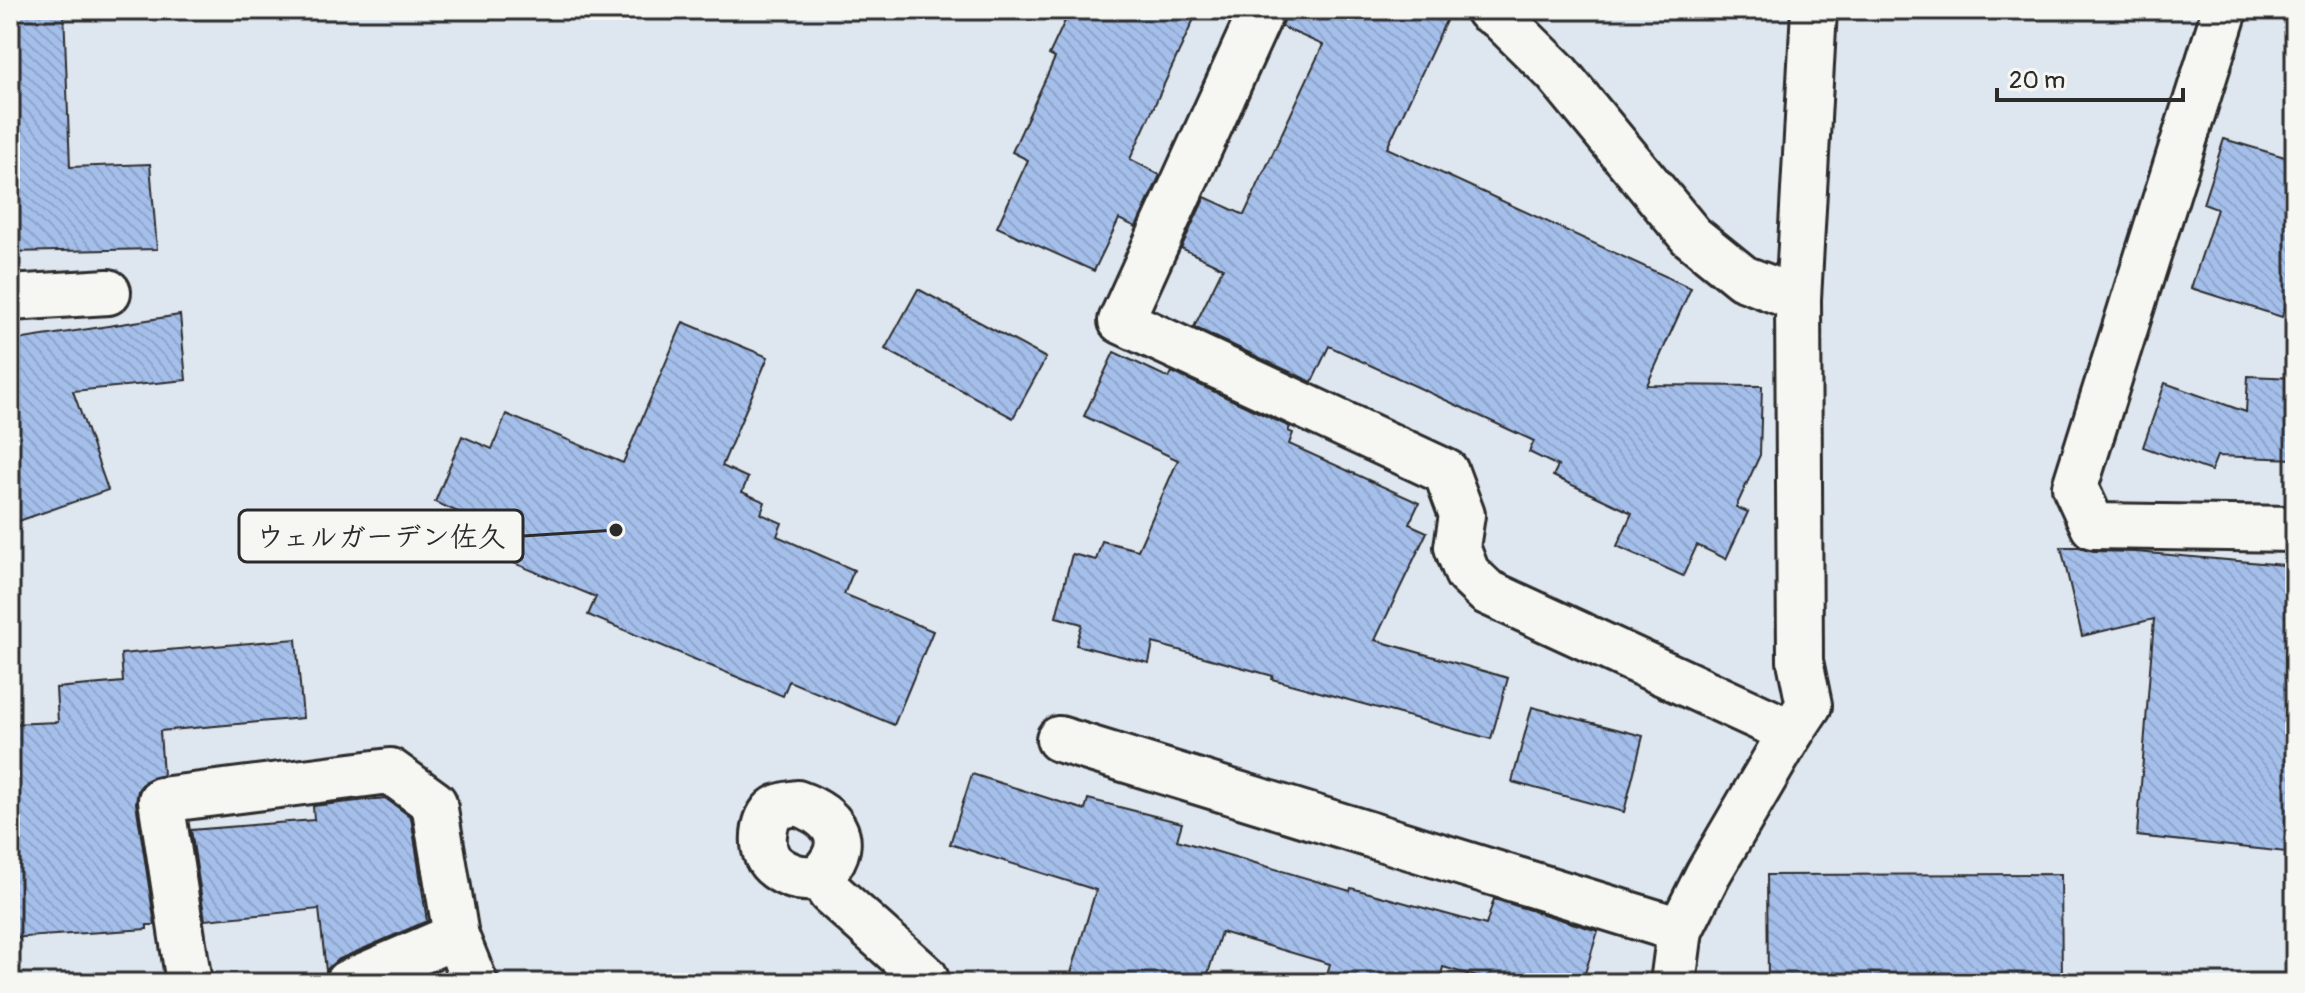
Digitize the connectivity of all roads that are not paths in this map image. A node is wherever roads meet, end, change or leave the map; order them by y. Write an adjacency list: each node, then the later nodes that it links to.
1 (1262, 10): 9 (street)
2 (1488, 10): 7 (street)
3 (1814, 10): 7 (street)
4 (2225, 10): 8 (street)
5 (108, 292): 6 (street)
6 (10, 298)
7 (1798, 299): 9 (street)
8 (2295, 529)
9 (1791, 732): 12 (street)
10 (1059, 739): 12 (street)
11 (821, 876): 17 (street)
12 (1680, 930): 18 (street)
13 (456, 936): 14 (street); 15 (street); 16 (street)
14 (189, 983)
15 (347, 983)
16 (475, 983)
17 (925, 983)
18 (1673, 983)

